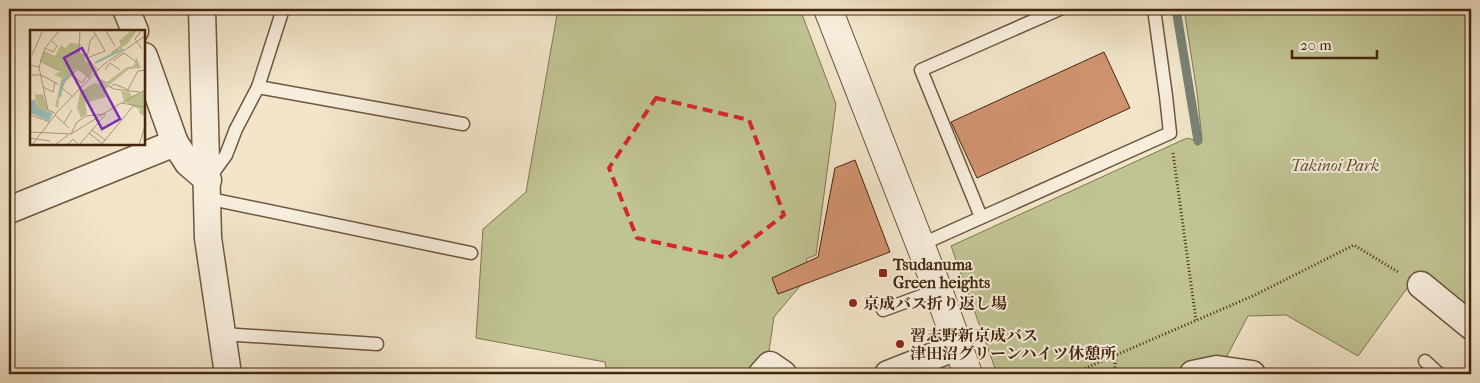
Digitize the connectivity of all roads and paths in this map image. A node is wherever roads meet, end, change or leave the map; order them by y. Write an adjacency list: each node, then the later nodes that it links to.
1 (126, 9): 7 (street)
2 (202, 9): 13 (street)
3 (284, 9): 9 (lane)
4 (828, 9): 16 (street)
5 (1060, 9): 15 (lane)
6 (1154, 9): 11 (lane)
7 (135, 30)
8 (145, 59): 12 (street)
9 (258, 87): 10 (lane); 13 (lane)
10 (463, 124)
11 (1170, 133): 15 (lane); 21 (path)
12 (175, 143): 13 (street); 14 (street)
13 (207, 189): 17 (lane); 23 (street)
14 (9, 210)
15 (981, 217): 16 (lane)
16 (920, 245): 19 (street)
17 (471, 253)
18 (1421, 285): 21 (path); 22 (street)
19 (938, 290): 20 (lane); 25 (street)
20 (883, 310)
21 (1196, 320): 26 (path)
22 (1471, 326)
23 (223, 334): 24 (lane); 28 (street)
24 (377, 344)
25 (958, 346): 31 (street); 32 (street)
26 (1115, 356): 33 (path); 34 (path)
27 (1425, 361): 37 (lane)
28 (228, 374)
29 (762, 374): 30 (street)
30 (783, 374)
31 (888, 374)
32 (968, 374)
33 (1072, 374)
34 (1115, 374)
35 (1193, 374): 36 (street)
36 (1252, 374)
37 (1439, 374)

